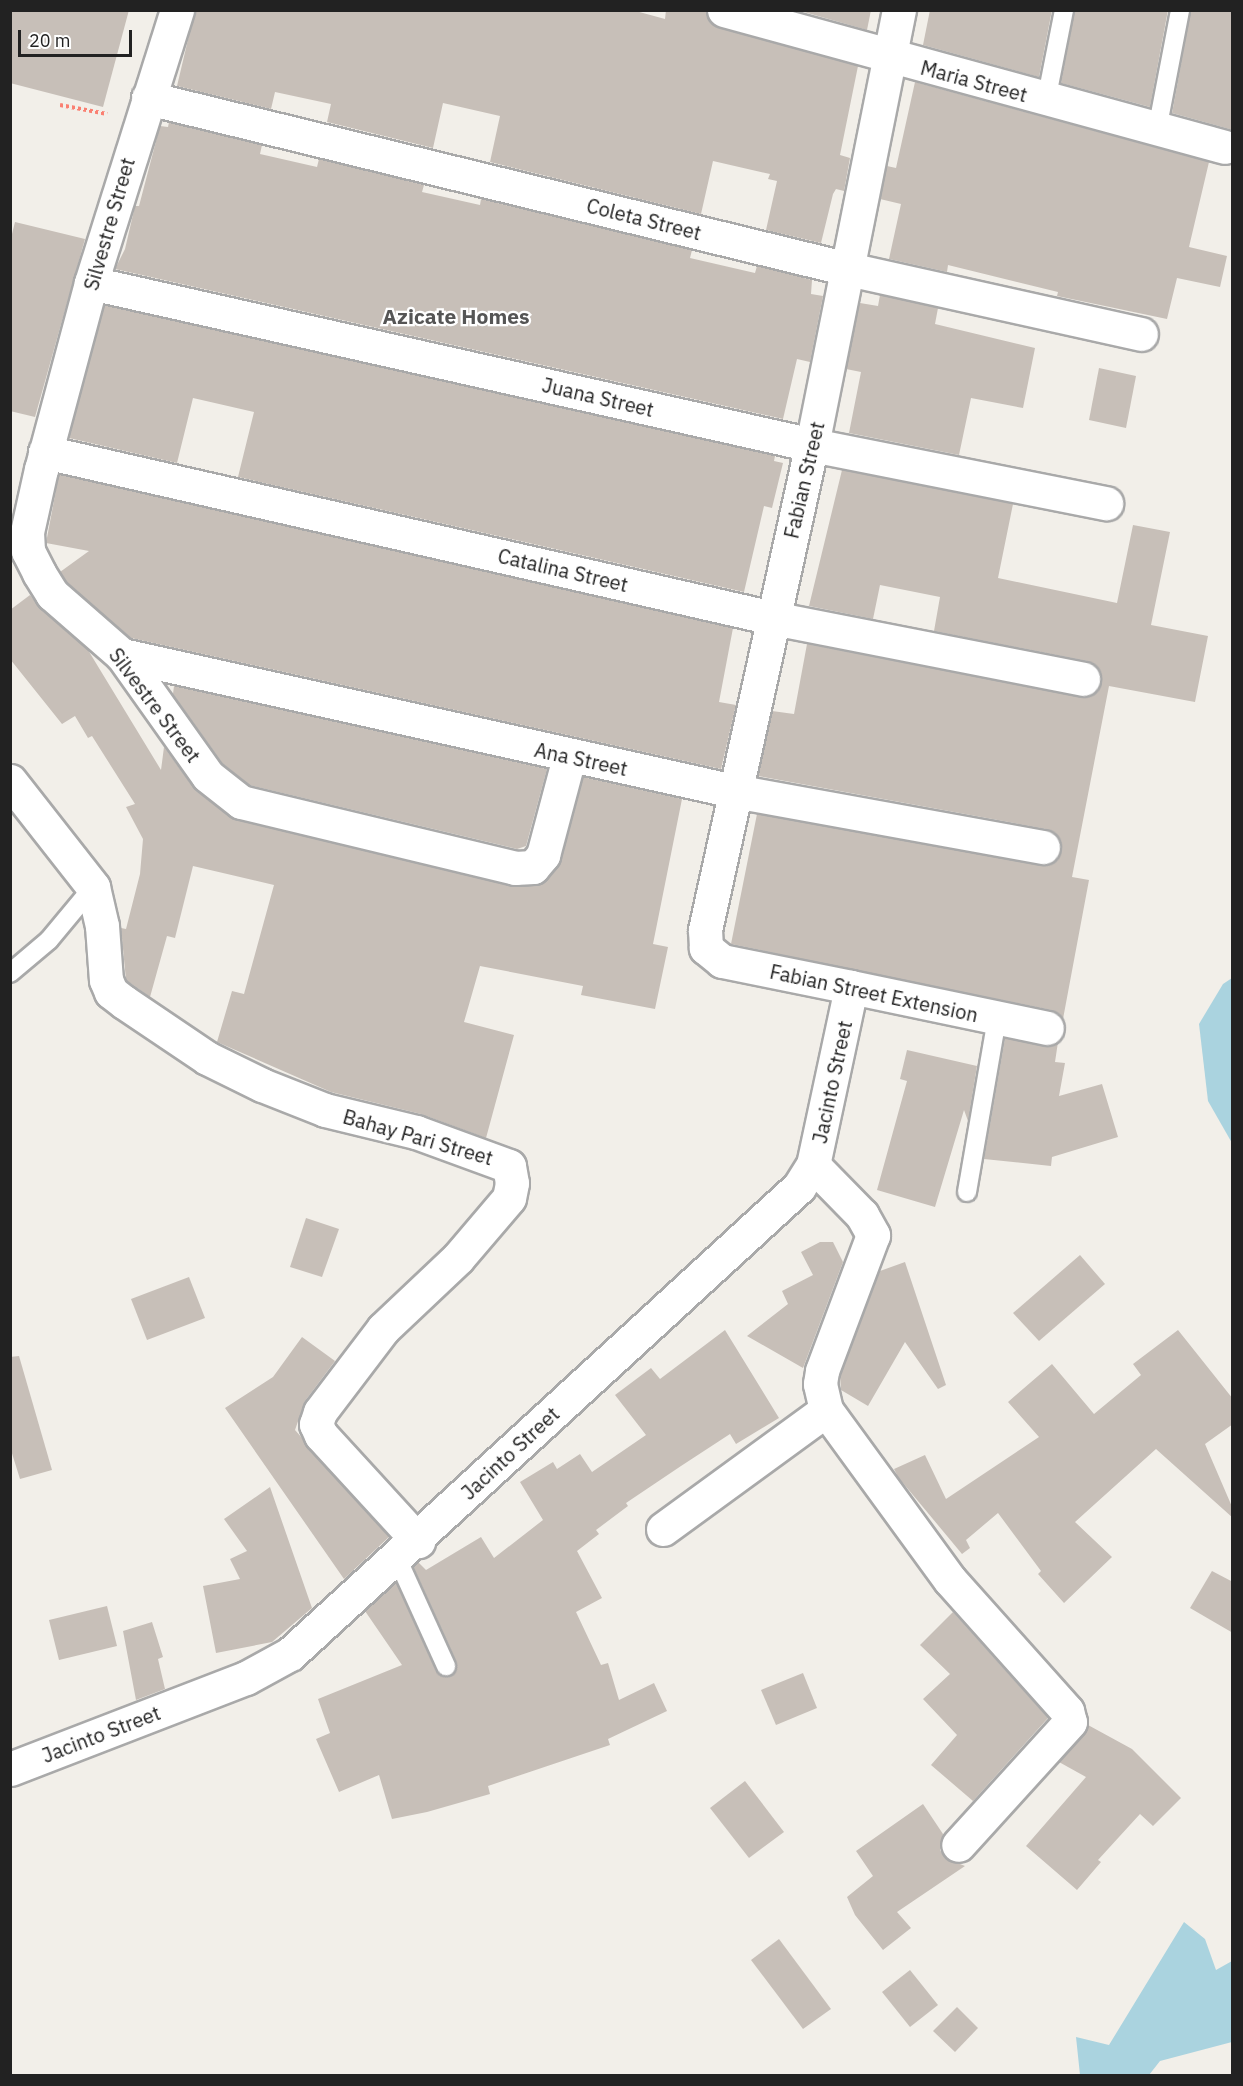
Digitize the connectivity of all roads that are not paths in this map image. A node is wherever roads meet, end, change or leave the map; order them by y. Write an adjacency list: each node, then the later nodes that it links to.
1 (177, 10): 8 (street, Silvestre Street)
2 (724, 10): 6 (street, Maria Street)
3 (899, 10): 6 (street, Fabian Street)
4 (1064, 10): 7 (lane)
5 (1180, 10): 9 (lane)
6 (891, 58): 7 (street, Maria Street); 11 (street, Fabian Street)
7 (1047, 101): 9 (street, Maria Street)
8 (144, 110): 11 (street, Coleta Street); 12 (street, Silvestre Street)
9 (1157, 130): 10 (street, Maria Street)
10 (1225, 147)
11 (848, 269): 13 (street, Coleta Street); 14 (street, Fabian Street)
12 (91, 283): 14 (street, Juana Street); 15 (street, Silvestre Street)
13 (1141, 334)
14 (812, 445): 16 (street, Juana Street); 17 (street, Fabian Street)
15 (45, 452): 17 (street, Catalina Street); 18 (street, Silvestre Street)
16 (1106, 503)
17 (773, 618): 19 (street, Catalina Street); 22 (street, Fabian Street)
18 (122, 655): 20 (street, Ana Street); 20 (street, Silvestre Street)
19 (1083, 678)
20 (569, 757): 22 (street, Ana Street)
21 (10, 781): 24 (street, Bahay Pari Street)
22 (734, 791): 23 (street, Ana Street); 25 (street, Fabian Street)
23 (1043, 848)
24 (93, 887): 26 (lane); 34 (street, Bahay Pari Street)
25 (706, 948): 27 (street, Fabian Street Extension)
26 (10, 973)
27 (851, 987): 28 (street, Fabian Street Extension); 30 (street, Jacinto Street)
28 (997, 1019): 29 (street, Fabian Street Extension); 31 (lane)
29 (1047, 1028)
30 (813, 1165): 32 (street); 34 (street, Jacinto Street)
31 (967, 1192)
32 (826, 1410): 33 (street); 37 (street)
33 (663, 1529)
34 (407, 1549): 35 (lane); 36 (street, Jacinto Street)
35 (446, 1666)
36 (10, 1769)
37 (958, 1845)

